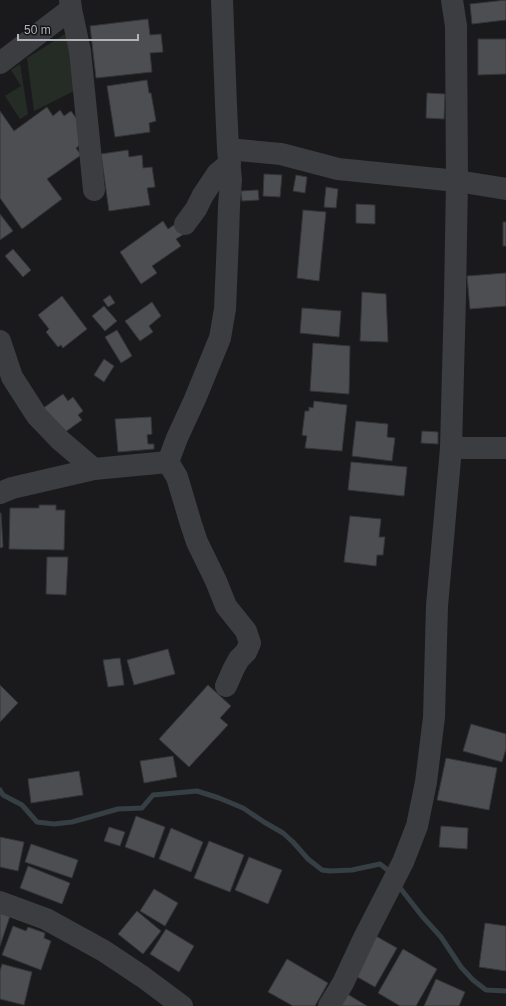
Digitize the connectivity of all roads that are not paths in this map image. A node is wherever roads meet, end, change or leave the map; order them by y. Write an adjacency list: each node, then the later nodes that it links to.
1 (222, 0): 5 (street)
2 (452, 0): 6 (street)
3 (70, 5): 4 (street); 8 (street)
4 (0, 63)
5 (229, 156): 6 (street); 9 (street); 13 (street)
6 (457, 181): 7 (street); 11 (street)
7 (506, 189)
8 (94, 190)
9 (185, 224)
10 (0, 341): 14 (street)
11 (451, 448): 12 (street); 19 (street)
12 (506, 448)
13 (168, 462): 14 (street); 16 (street)
14 (94, 469): 15 (street)
15 (0, 493)
16 (226, 686)
17 (0, 902): 18 (street)
18 (182, 1006)
19 (330, 1006)

